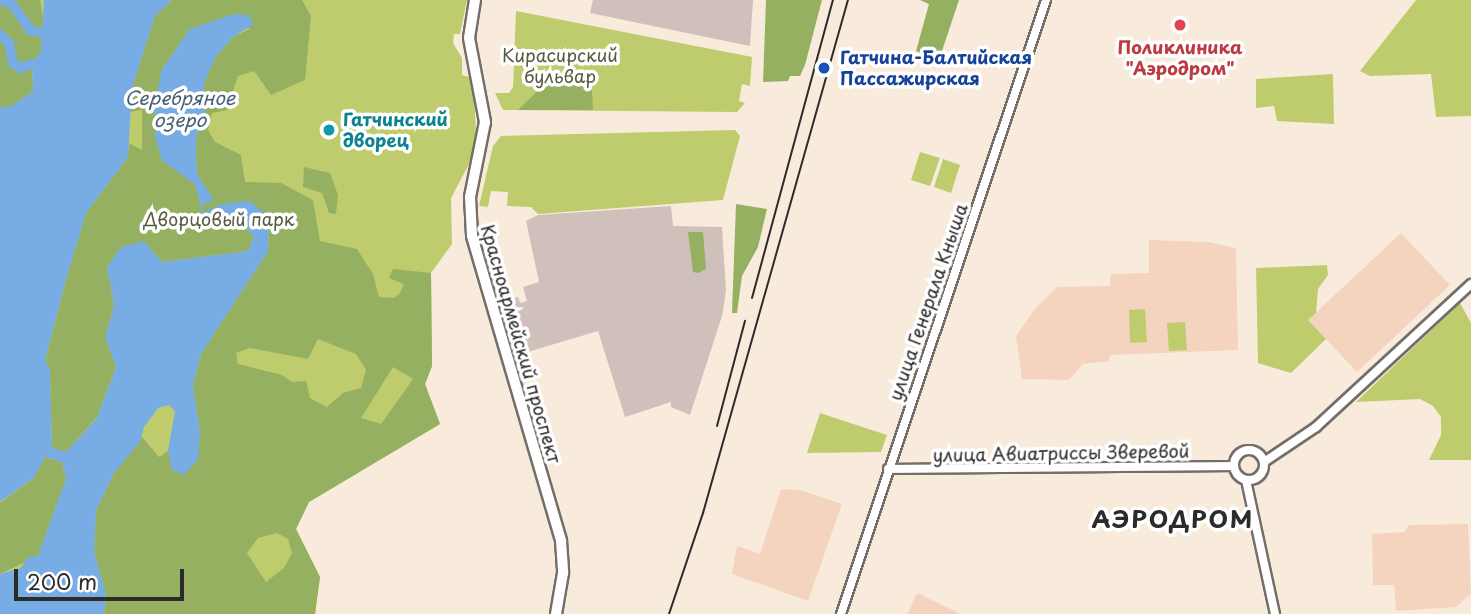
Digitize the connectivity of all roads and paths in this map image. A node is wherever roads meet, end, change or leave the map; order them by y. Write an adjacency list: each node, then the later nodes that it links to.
1 (475, 0): 8 (main road, Красноармейский проспект)
2 (1046, 0): 6 (street, улица Генерала Кныша)
3 (1471, 284): 4 (street)
4 (1264, 462): 5 (street); 7 (street)
5 (1234, 466): 6 (street, улица Авиатриссы Зверевой); 7 (street)
6 (888, 470): 9 (street, улица Генерала Кныша)
7 (1246, 480): 10 (street)
8 (556, 614)
9 (841, 614)
10 (1275, 614)

